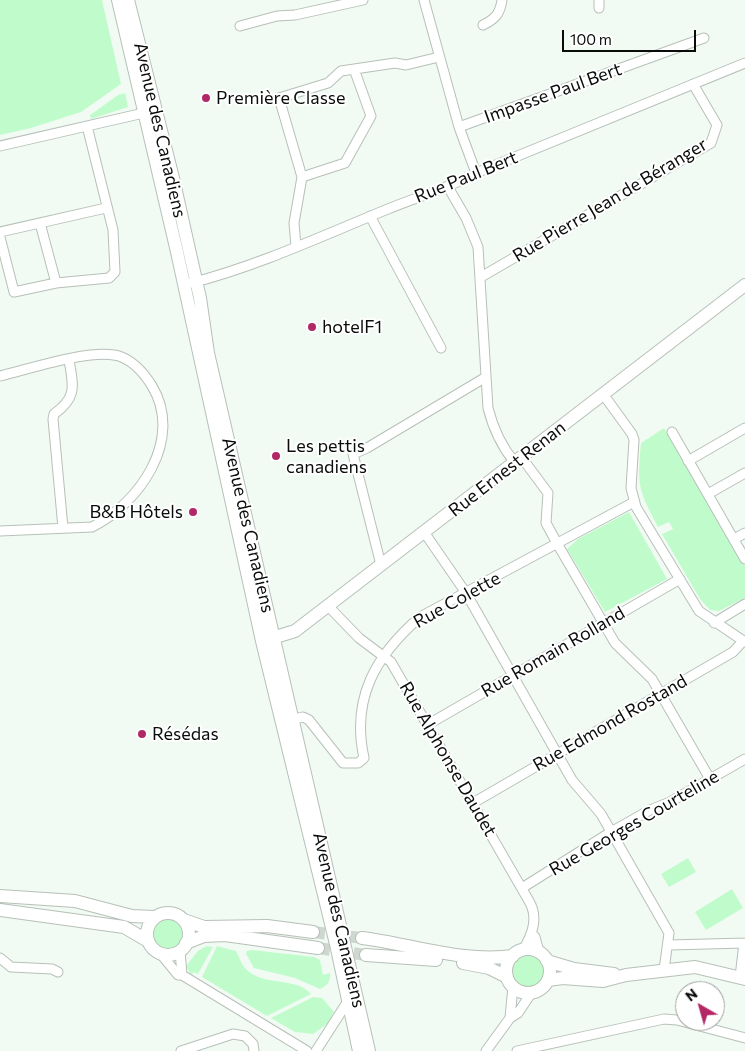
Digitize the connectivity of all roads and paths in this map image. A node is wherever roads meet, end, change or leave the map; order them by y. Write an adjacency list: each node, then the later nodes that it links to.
1 (118, 0): 13 (street, Avenue des Canadiens)
2 (128, 0): 13 (street, Avenue des Canadiens)
3 (363, 0): 7 (street)
4 (424, 0): 9 (street)
5 (502, 0): 6 (street)
6 (483, 25)
7 (240, 26)
8 (704, 38): 15 (street, Impasse Paul Bert)
9 (439, 57): 11 (street); 15 (street)
10 (745, 63): 12 (street, Rue Paul Bert)
11 (354, 69): 18 (street); 18 (street)
12 (693, 84): 17 (street, Rue Paul Bert); 26 (street, Rue Pierre Jean de Béranger)
13 (151, 111): 14 (street); 28 (street, Avenue des Canadiens)
14 (87, 126): 16 (street); 20 (street)
15 (459, 127): 17 (street)
16 (0, 146)
17 (476, 173): 19 (street, Rue Paul Bert)
18 (302, 177): 25 (street)
19 (448, 187): 21 (street, Rue Paul Bert); 26 (street)
20 (106, 208): 22 (street); 27 (street)
21 (370, 216): 25 (street, Rue Paul Bert); 30 (street)
22 (40, 223): 23 (street); 27 (street)
23 (0, 232)
24 (0, 237): 27 (street)
25 (296, 246): 28 (street, Rue Paul Bert)
26 (481, 277): 33 (street)
27 (56, 283)
28 (190, 284): 56 (street, Avenue des Canadiens)
29 (745, 286): 34 (street, Rue Ernest Renan)
30 (441, 348)
31 (69, 360): 32 (street); 42 (street); 42 (street)
32 (0, 376)
33 (486, 377): 37 (street); 49 (street)
34 (603, 394): 37 (street, Rue Ernest Renan); 41 (street)
35 (745, 428): 38 (street)
36 (672, 432): 38 (street)
37 (519, 460): 44 (street, Rue Ernest Renan); 47 (street)
38 (688, 461): 40 (street)
39 (745, 473): 40 (street)
40 (708, 494): 46 (street)
41 (634, 502): 47 (street, Rue Colette); 50 (street)
42 (63, 528): 43 (street)
43 (0, 531)
44 (424, 532): 49 (street, Rue Ernest Renan); 51 (street)
45 (745, 533): 46 (street)
46 (734, 539): 48 (street)
47 (558, 545): 51 (street, Rue Colette); 54 (street)
48 (745, 559)
49 (381, 565): 53 (street, Rue Ernest Renan)
50 (680, 579): 54 (street, Rue Romain Rolland); 55 (street)
51 (466, 594): 58 (street, Rue Colette); 59 (street)
52 (745, 604): 55 (street)
53 (328, 606): 56 (street, Rue Ernest Renan); 58 (street, Rue Alphonse Daudet)
54 (603, 623): 59 (street, Rue Romain Rolland); 60 (street)
55 (714, 623): 57 (street)
56 (269, 639): 61 (street, Avenue des Canadiens); 94 (street, Avenue des Canadiens)
57 (744, 641): 60 (street, Rue Edmond Rostand)
58 (384, 656): 61 (street, Rue Colette); 62 (street, Rue Alphonse Daudet)
59 (513, 675): 62 (street, Rue Romain Rolland); 63 (street)
60 (660, 694): 63 (street, Rue Edmond Rostand); 65 (street)
61 (294, 719): 102 (street, Avenue des Canadiens)
62 (427, 725): 66 (street, Rue Alphonse Daudet)
63 (558, 753): 66 (street, Rue Edmond Rostand); 67 (street)
64 (745, 758): 65 (street, Rue Georges Courteline)
65 (710, 779): 67 (street, Rue Georges Courteline)
66 (473, 803): 68 (street, Rue Alphonse Daudet)
67 (611, 832): 68 (street, Rue Georges Courteline); 78 (street)
68 (522, 888): 74 (street, Rue Alphonse Daudet)
69 (0, 896): 71 (street)
70 (0, 910): 76 (street)
71 (154, 917): 72 (street); 76 (street)
72 (184, 920): 73 (street); 79 (street)
73 (313, 932)
74 (532, 934): 82 (street, Rue Alphonse Daudet); 84 (street, Rue Alphonse Daudet)
75 (362, 938): 82 (street)
76 (148, 941): 81 (street)
77 (745, 943): 78 (street); 90 (street)
78 (669, 945): 86 (street)
79 (183, 947): 80 (street); 81 (street); 88 (street)
80 (318, 948)
81 (160, 953): 88 (street)
82 (518, 953): 84 (street); 92 (street)
83 (366, 955): 92 (street)
84 (543, 956): 89 (street); 91 (street)
85 (0, 958): 87 (street)
86 (664, 966): 89 (street); 90 (street)
87 (58, 972)
88 (182, 975): 99 (street)
89 (626, 975): 91 (street)
90 (742, 978)
91 (548, 980): 93 (street)
92 (510, 982): 93 (street); 95 (street)
93 (532, 992): 95 (street)
94 (348, 1001): 100 (street); 101 (street, Avenue des Canadiens)
95 (510, 1018): 103 (street)
96 (745, 1038): 104 (street)
97 (181, 1051): 98 (street)
98 (254, 1051)
99 (307, 1051)
100 (316, 1051)
101 (359, 1051)
102 (369, 1051)
103 (486, 1051)
104 (517, 1051)

